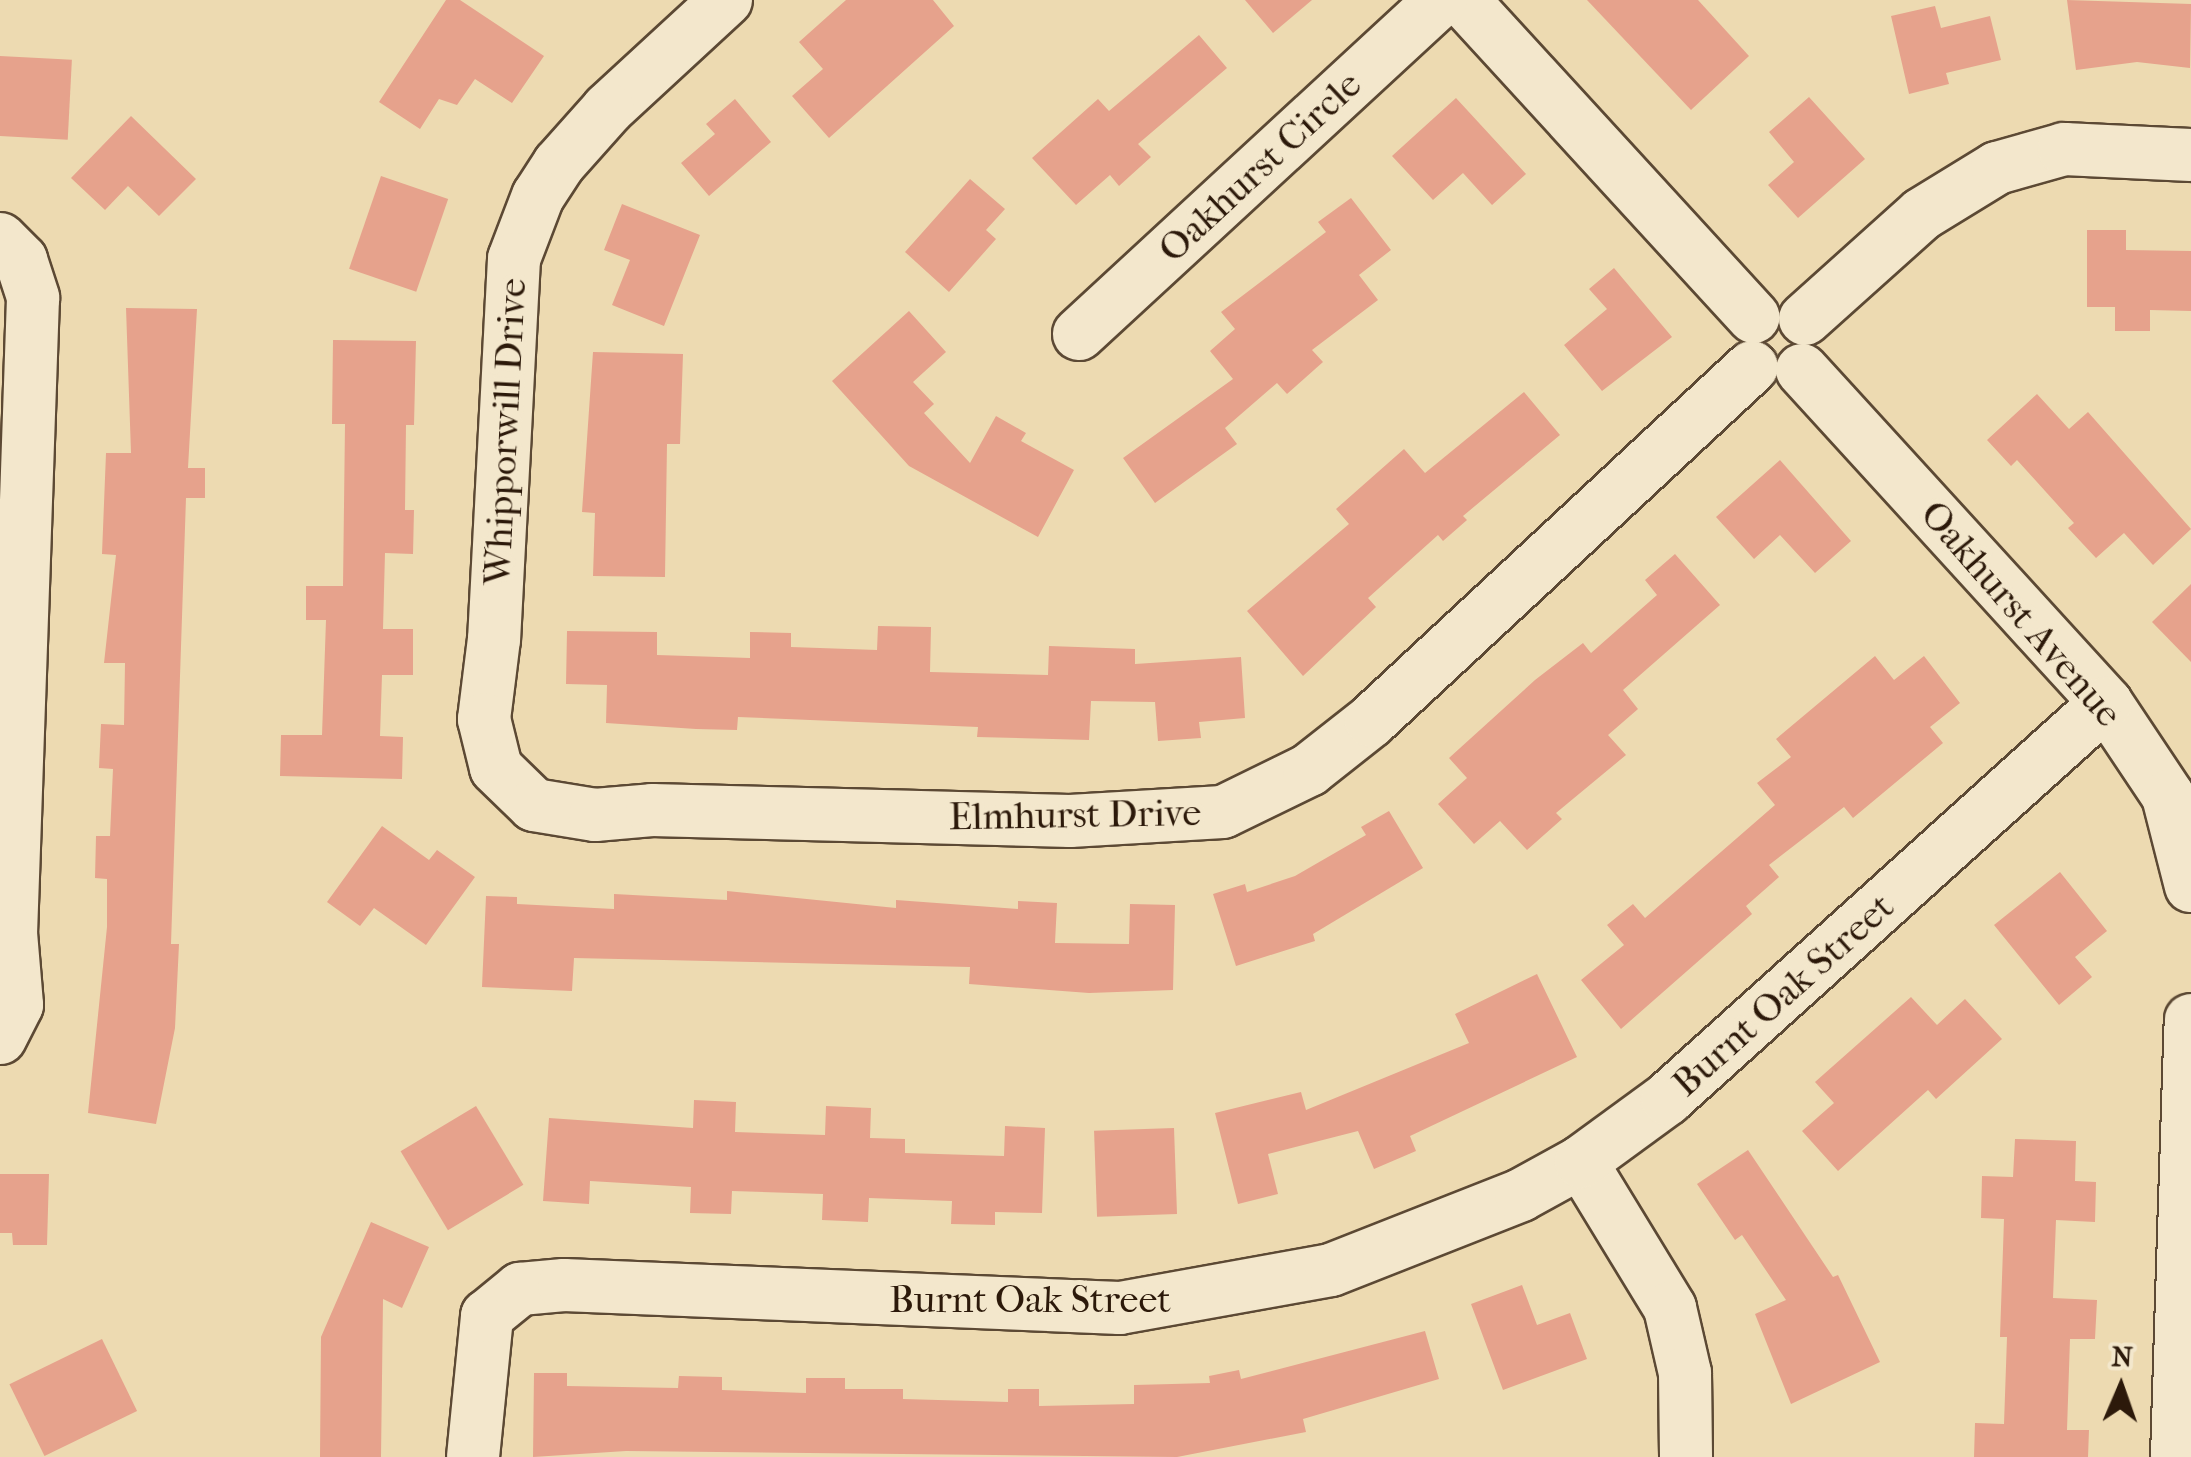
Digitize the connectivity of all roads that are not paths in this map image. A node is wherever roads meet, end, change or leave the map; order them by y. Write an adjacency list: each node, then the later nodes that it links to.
1 (726, 0): 9 (street, Whipporwill Drive)
2 (1441, 0): 6 (street, Oakhurst Circle)
3 (1463, 0): 7 (street, Oakhurst Avenue)
4 (2191, 156): 7 (street, Elmhurst Drive)
5 (0, 239): 12 (street)
6 (1079, 334)
7 (1778, 343): 8 (street, Oakhurst Avenue); 9 (street, Elmhurst Drive)
8 (2106, 703): 10 (street, Oakhurst Avenue); 13 (street, Burnt Oak Street)
9 (534, 805)
10 (2191, 886)
11 (2191, 1020): 16 (street)
12 (0, 1038)
13 (1581, 1162): 14 (street, Burnt Oak Street); 15 (street)
14 (473, 1457)
15 (1686, 1457)
16 (2176, 1457)

